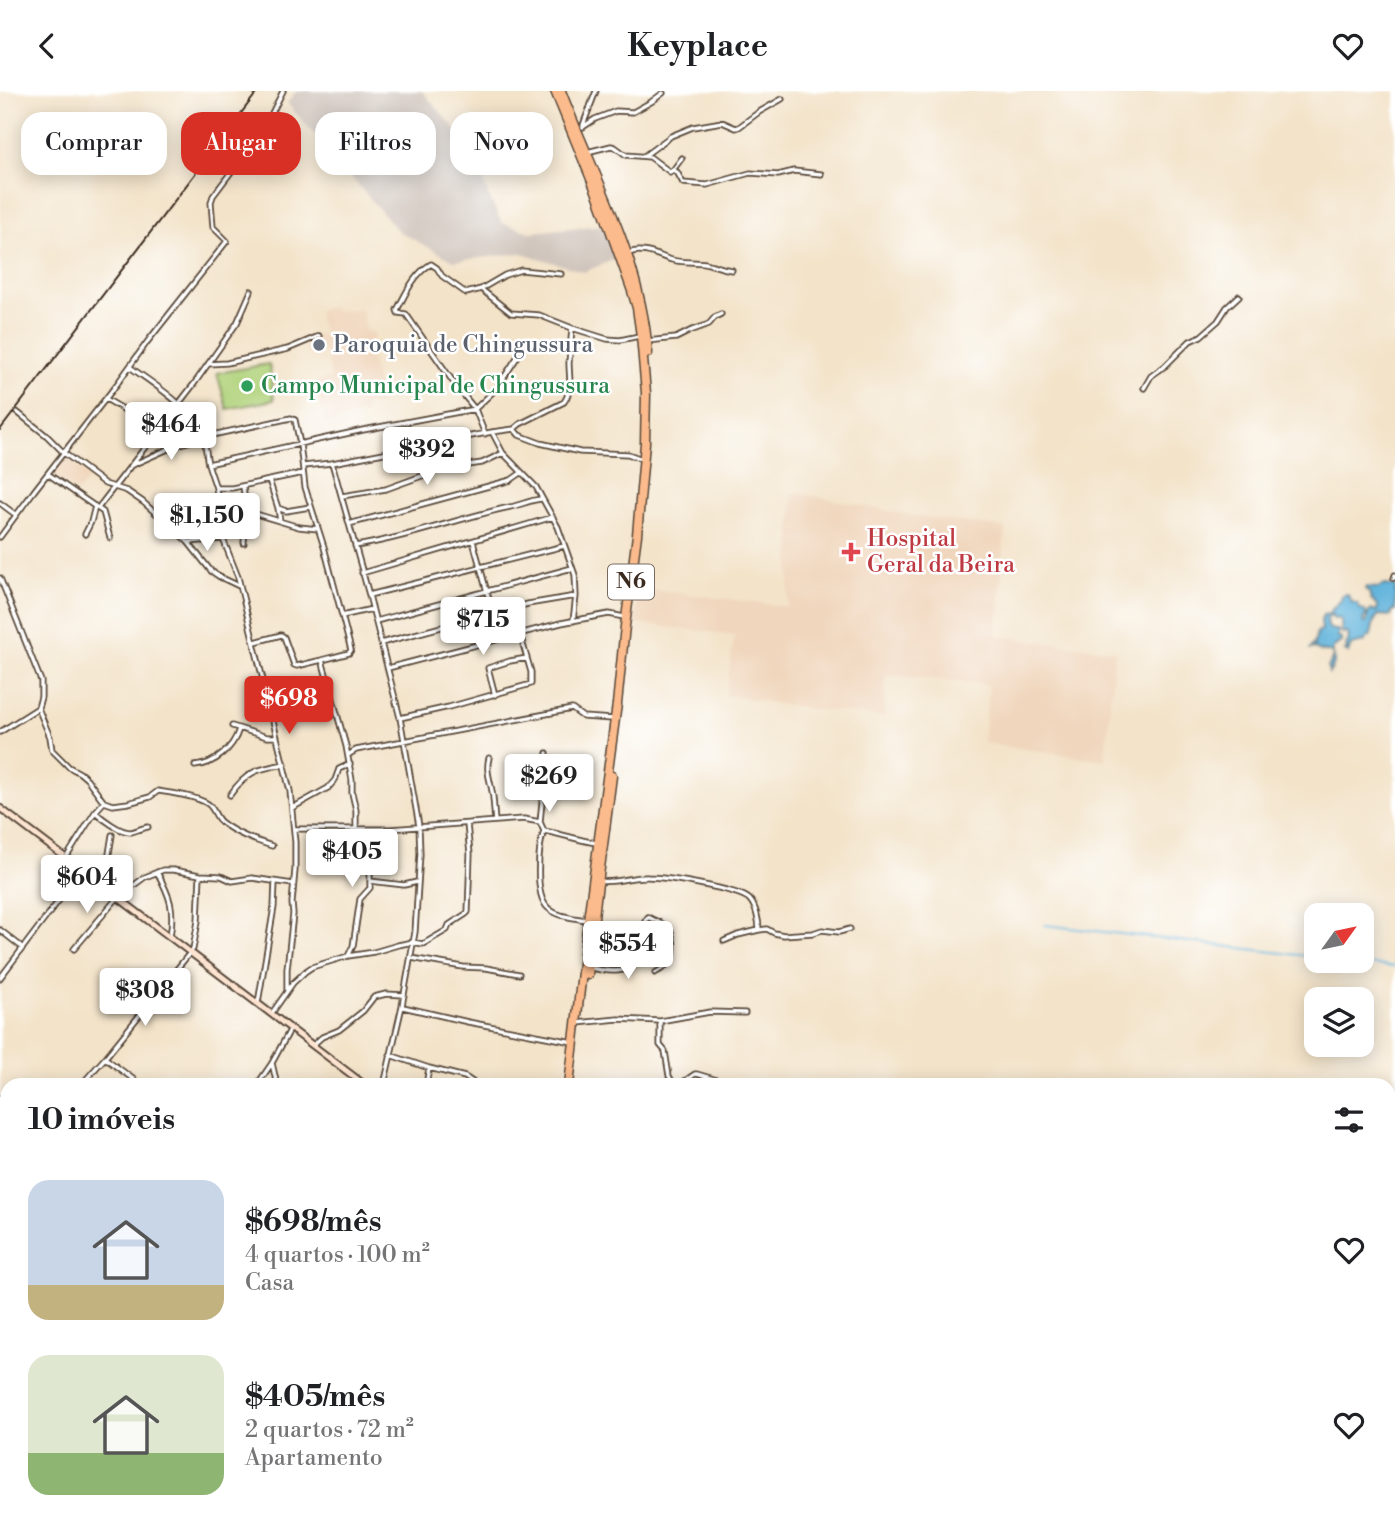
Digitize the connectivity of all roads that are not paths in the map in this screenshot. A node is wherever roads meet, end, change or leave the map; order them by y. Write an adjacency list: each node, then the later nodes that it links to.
1 (283, 91): 25 (street)
2 (555, 91): 7 (highway, N6)
3 (561, 91): 7 (highway, N6)
4 (596, 91): 7 (street)
5 (663, 93): 7 (street)
6 (782, 99): 9 (street)
7 (577, 130): 8 (highway, N6); 13 (highway, N6)
8 (587, 152): 9 (street); 13 (highway, N6)
9 (644, 156): 11 (street)
10 (682, 158): 11 (street)
11 (673, 170): 12 (street)
12 (821, 174)
13 (624, 255): 14 (street); 22 (highway, N6)
14 (732, 270)
15 (562, 274): 16 (street)
16 (481, 289): 20 (street); 29 (street)
17 (251, 291): 24 (street)
18 (1239, 296): 26 (street)
19 (721, 314): 22 (street)
20 (572, 328): 22 (street); 32 (street)
21 (319, 336): 24 (street)
22 (644, 338): 39 (highway, N6); 134 (highway, N6)
23 (519, 356): 29 (street)
24 (208, 364): 28 (street)
25 (130, 367): 27 (street); 28 (street)
26 (1144, 388)
27 (106, 399): 31 (street); 37 (street)
28 (178, 403): 35 (street); 42 (street)
29 (475, 409): 34 (street); 36 (street)
30 (17, 412): 37 (street)
31 (138, 419)
32 (514, 429): 33 (street); 39 (street)
33 (492, 432): 34 (street); 38 (street)
34 (485, 434): 40 (street)
35 (203, 437): 36 (street); 41 (street); 42 (street)
36 (300, 444): 41 (street); 43 (street)
37 (64, 453): 46 (street); 49 (street)
38 (503, 453): 45 (street); 51 (street)
39 (644, 459): 85 (highway, N6)
40 (332, 463): 43 (street); 51 (street)
41 (208, 464): 50 (street)
42 (130, 465): 49 (street)
43 (303, 466): 44 (street)
44 (303, 473): 47 (street); 55 (street)
45 (522, 473): 52 (street); 61 (street)
46 (48, 474): 54 (street); 58 (street)
47 (269, 480): 48 (street); 56 (street)
48 (243, 486): 50 (street); 57 (street)
49 (114, 487): 54 (street); 68 (street)
50 (216, 488): 66 (street)
51 (342, 496): 61 (street)
52 (541, 499): 59 (street); 70 (street)
53 (0, 503): 58 (street)
54 (96, 507): 63 (street); 65 (street)
55 (311, 507): 56 (street); 62 (street)
56 (278, 508): 60 (street)
57 (246, 511): 60 (street); 69 (street)
58 (16, 515): 64 (street)
59 (553, 517): 67 (street); 71 (street)
60 (280, 521): 62 (street)
61 (349, 524): 70 (street)
62 (318, 530): 84 (street)
63 (85, 534)
64 (0, 537)
65 (110, 538)
66 (223, 539): 68 (street); 76 (street)
67 (473, 541): 72 (street); 74 (street)
68 (188, 542): 76 (street)
69 (244, 543)
70 (355, 546): 74 (street)
71 (564, 547): 72 (street); 73 (street)
72 (481, 567): 77 (street); 78 (street)
73 (572, 568): 77 (street); 80 (street)
74 (362, 573): 78 (street)
75 (0, 578): 81 (street)
76 (241, 588): 89 (street)
77 (487, 591): 83 (street); 86 (street)
78 (369, 595): 82 (street)
79 (1, 596): 81 (street)
80 (576, 596): 83 (street); 87 (street)
81 (8, 598): 95 (street)
82 (372, 609): 84 (street); 86 (street)
83 (493, 614): 90 (street)
84 (342, 616): 92 (street)
85 (626, 618): 87 (street); 97 (highway, N6)
86 (376, 621): 90 (street)
87 (573, 621): 88 (street)
88 (520, 633): 91 (street); 93 (street)
89 (255, 642): 92 (street); 101 (street)
90 (381, 643): 93 (street)
91 (527, 658): 94 (street); 94 (street)
92 (322, 660): 103 (street)
93 (388, 668): 96 (street)
94 (495, 695): 96 (street)
95 (38, 708): 100 (street); 112 (street)
96 (400, 718): 102 (street)
97 (615, 719): 102 (street); 126 (highway, N6)
98 (232, 726): 99 (street)
99 (239, 729): 101 (street); 110 (street)
100 (0, 732)
101 (277, 737): 108 (street)
102 (404, 741): 104 (street); 119 (street)
103 (346, 746): 104 (street); 106 (street)
104 (356, 750): 106 (street)
105 (547, 753): 117 (street)
106 (348, 755): 109 (street)
107 (489, 758): 116 (street)
108 (285, 764): 111 (street); 114 (street)
109 (350, 764): 114 (street); 122 (street)
110 (195, 766)
111 (230, 795)
112 (104, 802): 115 (street); 127 (street)
113 (0, 808): 128 (street)
114 (292, 808): 121 (street)
115 (95, 812): 120 (street); 128 (street)
116 (495, 821): 117 (street); 118 (street)
117 (540, 823): 124 (street)
118 (467, 824): 119 (street); 147 (street)
119 (419, 826): 123 (street); 136 (street)
120 (148, 827)
121 (294, 828): 122 (street); 137 (street)
122 (356, 829): 123 (street)
123 (372, 829): 133 (street)
124 (544, 831): 126 (street); 139 (street)
125 (112, 835): 132 (street)
126 (598, 843): 139 (highway, N6)
127 (272, 846)
128 (66, 858): 129 (street)
129 (82, 870): 132 (street); 148 (street)
130 (157, 872): 131 (street); 138 (street); 144 (street)
131 (200, 875): 135 (street); 151 (street)
132 (96, 881): 138 (street)
133 (370, 881): 136 (street); 153 (street)
134 (599, 881): 142 (street); 143 (highway, N6)
135 (275, 882): 137 (street); 161 (street)
136 (417, 882): 147 (street)
137 (294, 884): 159 (street)
138 (118, 897): 144 (street); 149 (street)
139 (588, 920): 166 (highway, N6)
140 (850, 929): 142 (street)
141 (0, 930): 148 (street)
142 (759, 930): 146 (street)
143 (594, 932): 145 (street); 155 (highway, N6)
144 (170, 936): 151 (street)
145 (641, 938): 150 (street); 152 (street)
146 (724, 941)
147 (413, 942): 153 (street); 154 (street)
148 (23, 948): 158 (street)
149 (74, 949)
150 (645, 949): 152 (street); 155 (street)
151 (191, 952): 161 (street); 171 (street)
152 (673, 952): 156 (street)
153 (348, 956): 159 (street)
154 (411, 958): 157 (street); 160 (street)
155 (589, 968): 166 (highway, N6)
156 (656, 973)
157 (519, 974)
158 (0, 978)
159 (287, 991): 163 (street)
160 (404, 995): 162 (street); 169 (street)
161 (258, 1003): 163 (street)
162 (402, 1006): 168 (street); 170 (street)
163 (272, 1013): 167 (street)
164 (745, 1013): 165 (street)
165 (660, 1021): 166 (street); 184 (street)
166 (580, 1023): 168 (highway, N6); 182 (highway, N6)
167 (291, 1028): 169 (street); 172 (street)
168 (575, 1042): 183 (highway, N6)
169 (313, 1045): 178 (street)
170 (390, 1055): 173 (street); 179 (street)
171 (105, 1058): 174 (street); 175 (street)
172 (272, 1063): 176 (street); 177 (street)
173 (429, 1068): 180 (street); 181 (street)
174 (87, 1078)
175 (131, 1078)
176 (262, 1078)
177 (275, 1078)
178 (356, 1078)
179 (385, 1078)
180 (427, 1078)
181 (466, 1078)
182 (572, 1078)
183 (572, 1078)
184 (670, 1078)
185 (689, 1078): 186 (street)
186 (712, 1078)

